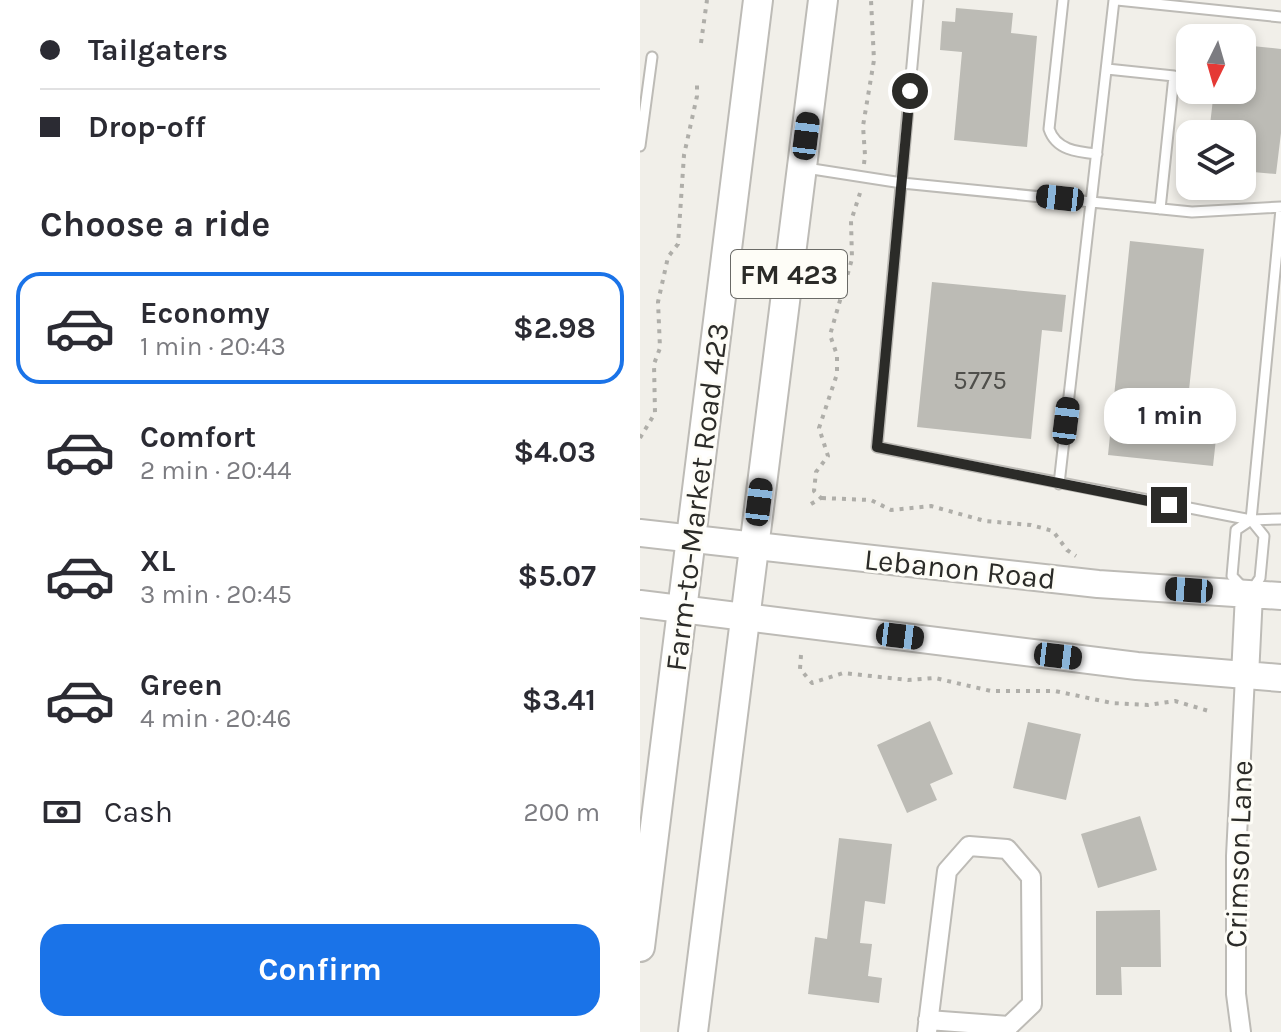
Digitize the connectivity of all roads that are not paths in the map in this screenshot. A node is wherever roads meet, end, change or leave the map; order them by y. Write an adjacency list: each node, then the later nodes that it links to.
1 (758, 0): 21 (main road, Farm-to-Market Road 423 / FM 423)
2 (823, 0): 12 (main road, FM 423)
3 (918, 0): 13 (lane)
4 (1063, 0): 11 (lane)
5 (1116, 0): 6 (lane); 8 (lane)
6 (1281, 17)
7 (652, 57): 9 (lane)
8 (1107, 69): 11 (lane); 16 (lane)
9 (642, 113): 10 (lane)
10 (640, 146)
11 (1097, 154): 14 (lane)
12 (802, 167): 13 (lane); 22 (main road, FM 423)
13 (902, 183): 14 (lane); 17 (lane)
14 (1092, 202): 16 (lane); 17 (lane)
15 (1281, 208): 16 (lane); 19 (lane)
16 (1160, 209)
17 (1059, 484): 19 (lane)
18 (1281, 519): 19 (lane)
19 (1251, 520): 23 (lane); 23 (lane)
20 (640, 533): 21 (main road, Lebanon Road)
21 (691, 540): 22 (main road, Lebanon Road); 26 (main road, Farm-to-Market Road 423 / FM 423)
22 (753, 547): 23 (main road, Lebanon Road); 27 (main road, Farm-to-Market Road 423 / FM 423)
23 (1249, 594): 24 (main road, Lebanon Road); 28 (main road)
24 (1281, 596)
25 (640, 604): 26 (main road)
26 (683, 610): 27 (main road); 30 (main road, Farm-to-Market Road 423 / FM 423)
27 (746, 618): 28 (main road); 32 (main road, Farm-to-Market Road 423 / FM 423)
28 (1245, 676): 29 (main road); 33 (street, Crimson Lane)
29 (1281, 678)
30 (640, 947)
31 (927, 1026): 31 (street)
32 (693, 1032)
33 (1241, 1032)

